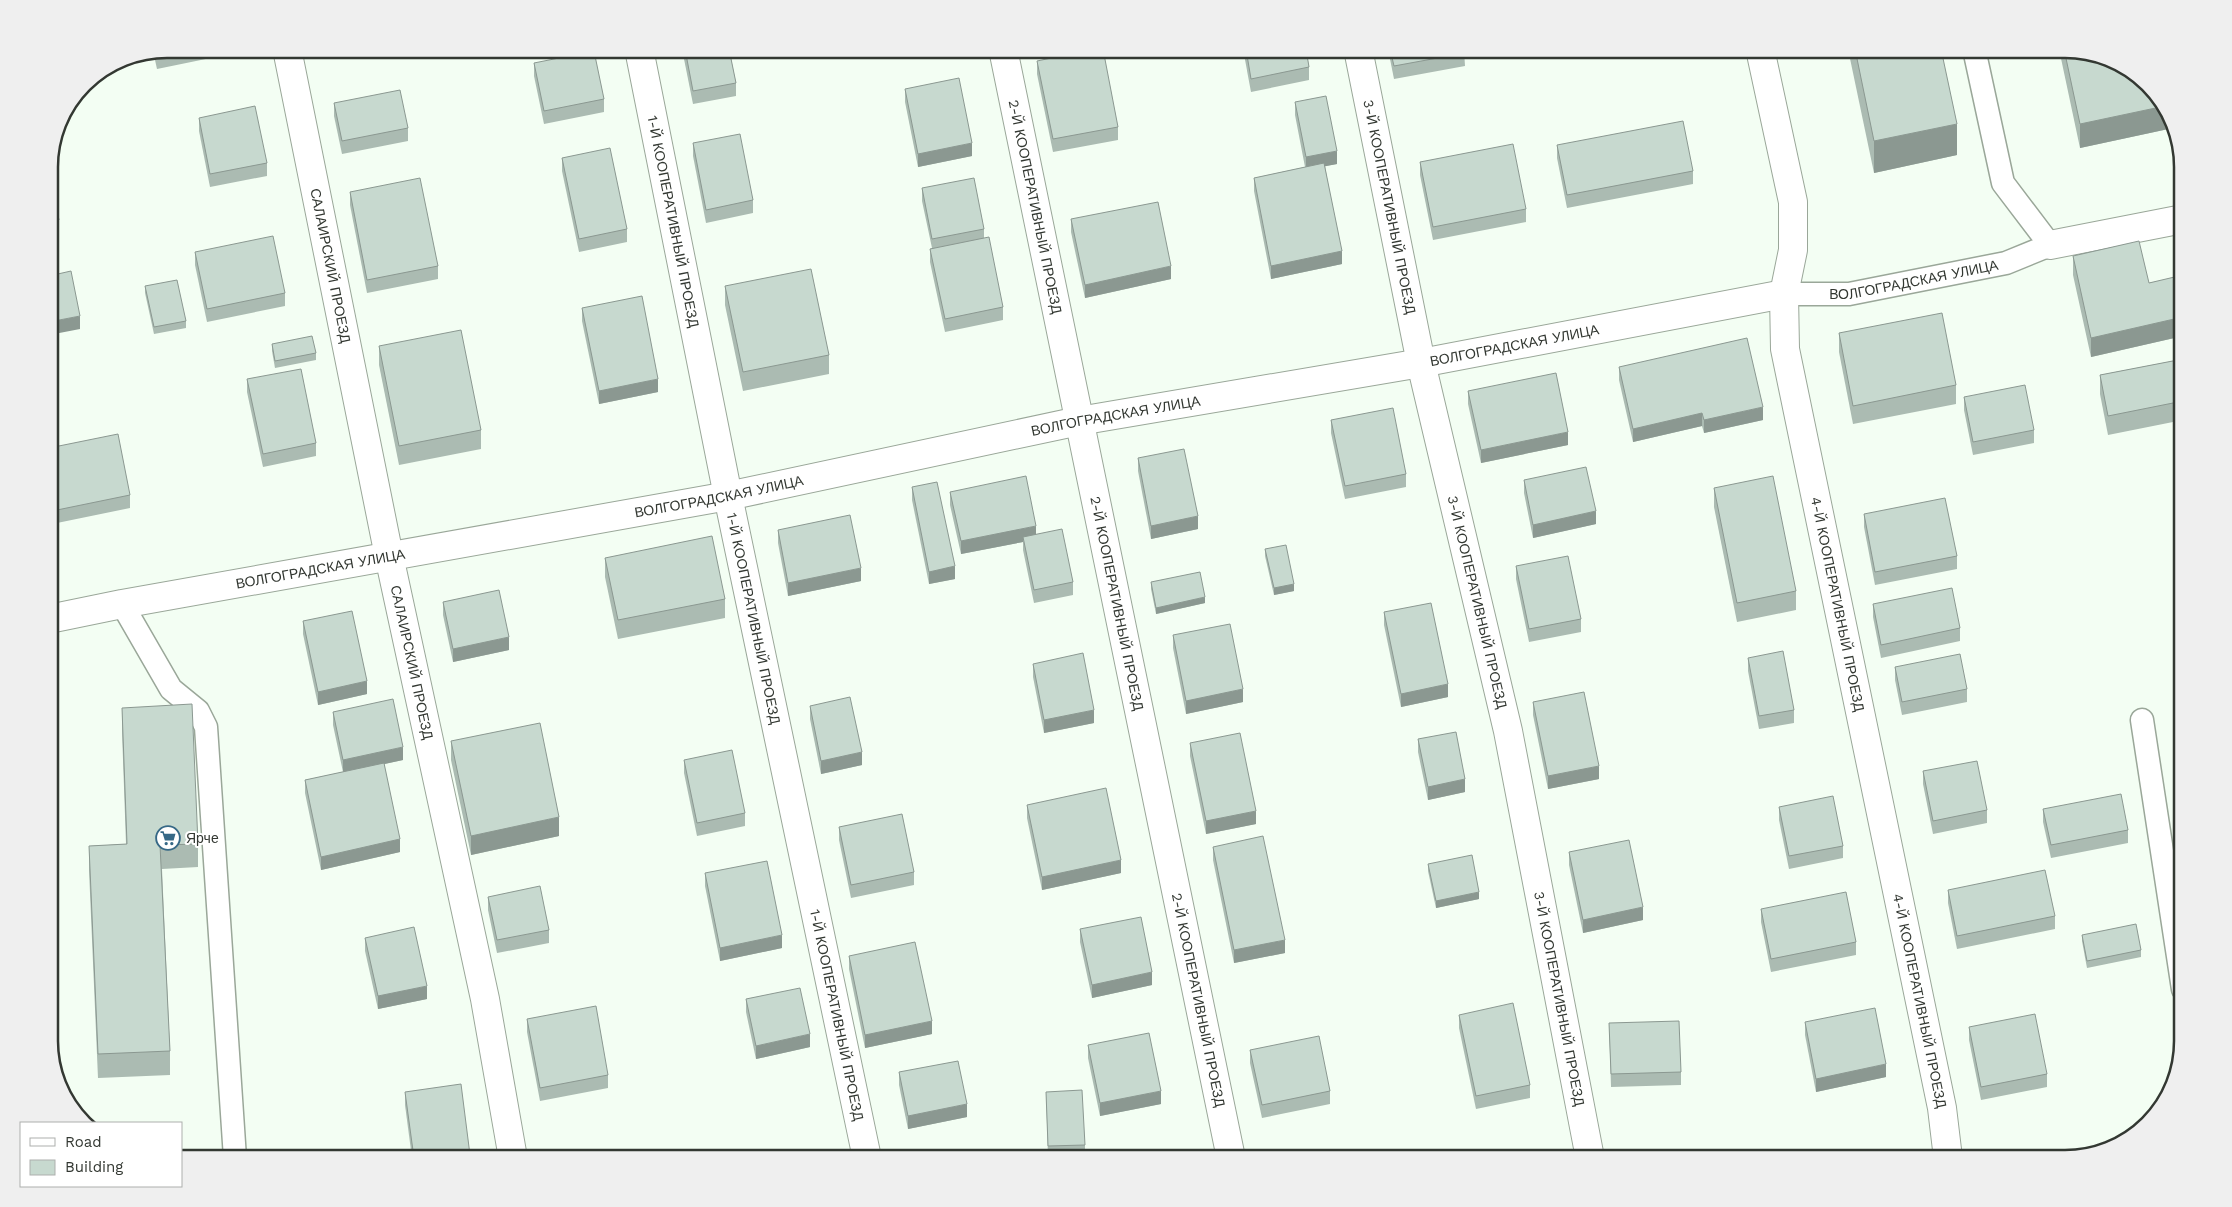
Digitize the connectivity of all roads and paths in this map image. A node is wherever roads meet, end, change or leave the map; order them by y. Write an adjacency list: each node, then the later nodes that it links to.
1 (289, 58): 13 (street, САЛАИРСКИЙ ПРОЕЗД)
2 (641, 58): 12 (street, 1-Й КООПЕРАТИВНЫЙ ПРОЕЗД)
3 (1005, 58): 11 (street, 2-Й КООПЕРАТИВНЫЙ ПРОЕЗД)
4 (1360, 58): 10 (street, 3-Й КООПЕРАТИВНЫЙ ПРОЕЗД)
5 (1762, 58): 9 (street, 4-Й КООПЕРАТИВНЫЙ ПРОЕЗД)
6 (1976, 58): 8 (lane)
7 (2174, 221): 8 (street, ВОЛГОГРАДСКАЯ УЛИЦА)
8 (2050, 245): 9 (lane, ВОЛГОГРАДСКАЯ УЛИЦА)
9 (1784, 294): 10 (street, ВОЛГОГРАДСКАЯ УЛИЦА); 23 (street, 4-Й КООПЕРАТИВНЫЙ ПРОЕЗД)
10 (1421, 363): 11 (street, ВОЛГОГРАДСКАЯ УЛИЦА); 22 (street, 3-Й КООПЕРАТИВНЫЙ ПРОЕЗД)
11 (1079, 421): 12 (street, ВОЛГОГРАДСКАЯ УЛИЦА); 21 (street, 2-Й КООПЕРАТИВНЫЙ ПРОЕЗД)
12 (728, 496): 13 (street, ВОЛГОГРАДСКАЯ УЛИЦА); 20 (street, 1-Й КООПЕРАТИВНЫЙ ПРОЕЗД)
13 (389, 556): 14 (street, ВОЛГОГРАДСКАЯ УЛИЦА); 19 (street, САЛАИРСКИЙ ПРОЕЗД)
14 (122, 604): 15 (street, ВОЛГОГРАДСКАЯ УЛИЦА); 18 (lane)
15 (58, 617)
16 (2142, 720): 17 (lane)
17 (2174, 930)
18 (234, 1150)
19 (513, 1150)
20 (865, 1150)
21 (1229, 1150)
22 (1588, 1150)
23 (1947, 1150)

